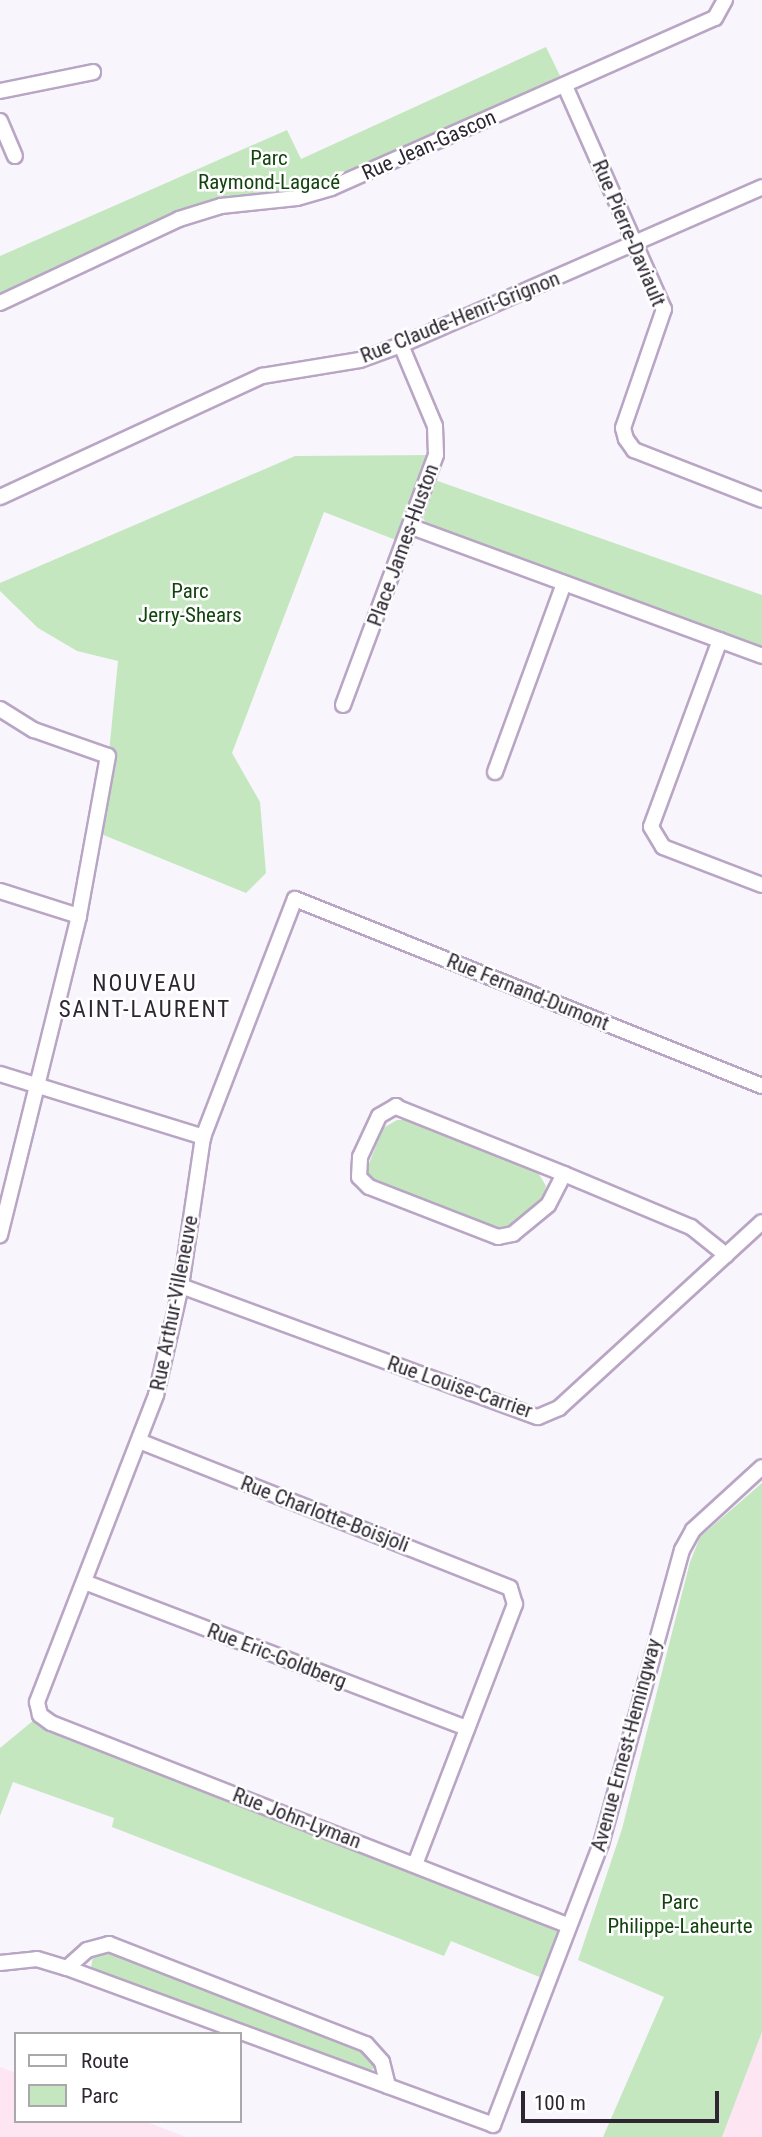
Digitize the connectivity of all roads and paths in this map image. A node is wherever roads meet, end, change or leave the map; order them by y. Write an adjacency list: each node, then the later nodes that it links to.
1 (725, 0): 3 (street, Rue Jean-Gascon)
2 (93, 72): 4 (street)
3 (565, 86): 8 (street, Rue Pierre-Daviault); 9 (street, Rue Jean-Gascon)
4 (0, 91)
5 (0, 121): 6 (street)
6 (15, 156)
7 (762, 187): 8 (street, Rue Claude-Henri-Grignon)
8 (636, 244): 10 (street, Rue Claude-Henri-Grignon); 12 (street, Rue Pierre-Daviault)
9 (0, 303)
10 (401, 345): 11 (street, Rue Claude-Henri-Grignon); 13 (street, Place James-Huston)
11 (0, 497)
12 (761, 498)
13 (412, 527): 14 (street); 17 (street, Place James-Huston)
14 (564, 583): 15 (street); 19 (street)
15 (720, 640): 16 (street); 20 (street)
16 (762, 656)
17 (343, 705)
18 (0, 709): 23 (street)
19 (495, 772)
20 (762, 885)
21 (0, 891): 23 (street)
22 (295, 900): 26 (street, Rue Fernand-Dumont); 27 (street, Rue Arthur-Villeneuve)
23 (79, 916): 25 (street)
24 (0, 1074): 25 (street)
25 (39, 1086): 27 (street); 30 (street)
26 (762, 1086)
27 (203, 1137): 32 (street, Rue Arthur-Villeneuve)
28 (564, 1174): 28 (street); 31 (street)
29 (762, 1222): 31 (street, Rue Louise-Carrier)
30 (0, 1235)
31 (726, 1255): 32 (street, Rue Louise-Carrier)
32 (181, 1286): 33 (street, Rue Arthur-Villeneuve)
33 (139, 1441): 35 (street, Rue Arthur-Villeneuve); 37 (street, Rue Charlotte-Boisjoli)
34 (762, 1467): 39 (street, Avenue Ernest-Hemingway)
35 (87, 1583): 36 (street, Rue Arthur-Villeneuve); 37 (street, Rue Eric-Goldberg)
36 (37, 1702): 38 (street, Rue John-Lyman)
37 (467, 1728): 38 (street)
38 (415, 1864): 39 (street, Rue John-Lyman)
39 (566, 1925): 44 (street, Avenue Ernest-Hemingway)
40 (0, 1963): 41 (street)
41 (67, 1968): 42 (street); 44 (street)
42 (241, 2032)
43 (242, 2032): 44 (street)
44 (388, 2086)

